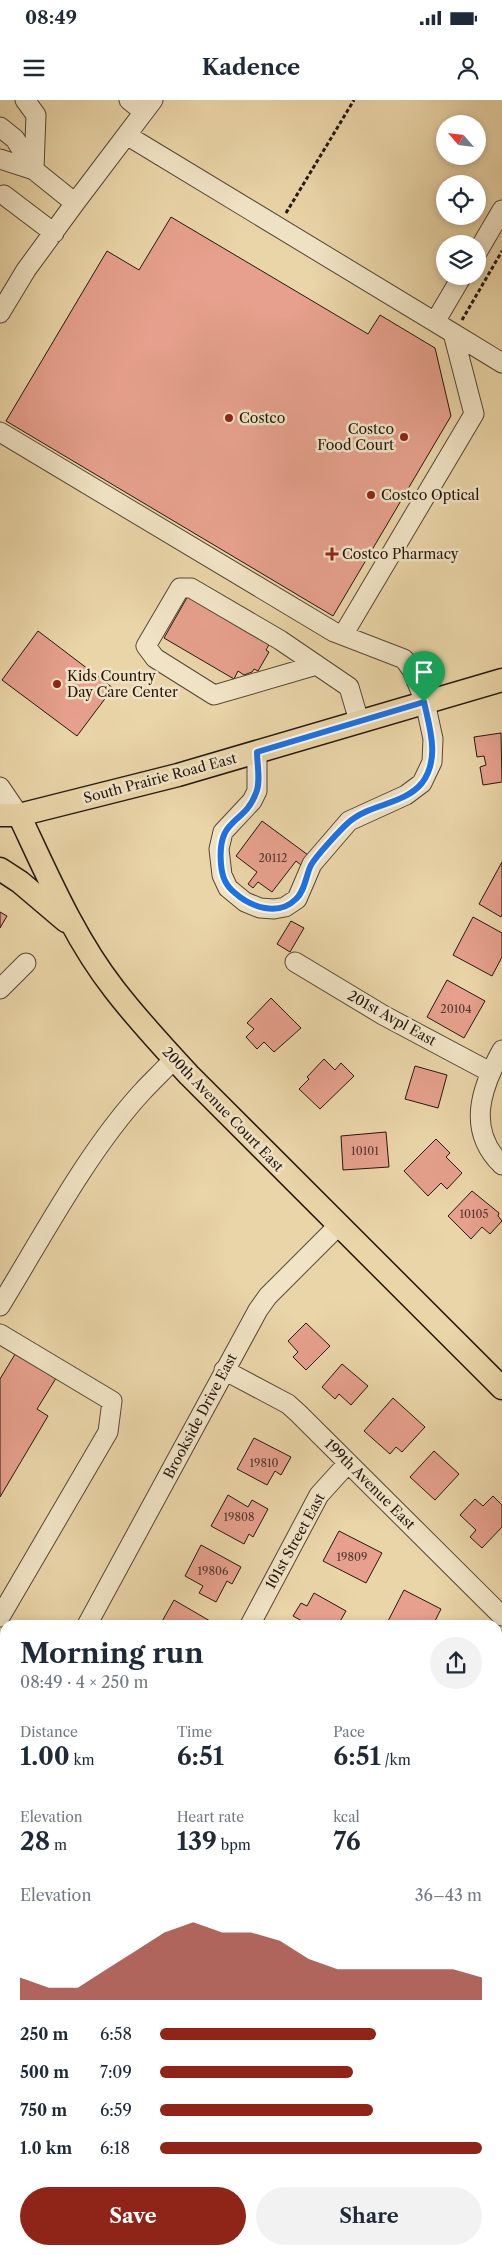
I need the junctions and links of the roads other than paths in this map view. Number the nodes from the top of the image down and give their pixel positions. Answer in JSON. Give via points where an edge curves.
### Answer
{"nodes":[{"id":1,"x":25,"y":100,"type":"edge"},
{"id":2,"x":129,"y":100,"type":"edge"},
{"id":3,"x":149,"y":106,"type":"edge"},
{"id":4,"x":0,"y":126,"type":"edge"},
{"id":5,"x":128,"y":136,"type":"junction"},
{"id":6,"x":0,"y":159,"type":"edge"},
{"id":7,"x":34,"y":170,"type":"junction"},
{"id":8,"x":4,"y":195,"type":"dead end"},
{"id":9,"x":75,"y":203,"type":"junction"},
{"id":10,"x":502,"y":210,"type":"edge"},
{"id":11,"x":54,"y":233,"type":"junction"},
{"id":12,"x":486,"y":237,"type":"edge"},
{"id":13,"x":459,"y":285,"type":"edge"},
{"id":14,"x":0,"y":314,"type":"edge"},
{"id":15,"x":445,"y":328,"type":"junction"},
{"id":16,"x":502,"y":363,"type":"edge"},
{"id":17,"x":0,"y":432,"type":"edge"},
{"id":18,"x":343,"y":635,"type":"junction"},
{"id":19,"x":317,"y":665,"type":"junction"},
{"id":20,"x":502,"y":680,"type":"edge"},
{"id":21,"x":424,"y":702,"type":"junction"},
{"id":22,"x":359,"y":722,"type":"junction"},
{"id":23,"x":257,"y":752,"type":"junction"},
{"id":24,"x":0,"y":787,"type":"edge"},
{"id":25,"x":9,"y":815,"type":"edge"},
{"id":26,"x":0,"y":828,"type":"edge"},
{"id":27,"x":0,"y":869,"type":"edge"},
{"id":28,"x":78,"y":932,"type":"junction"},
{"id":29,"x":295,"y":962,"type":"dead end"},
{"id":30,"x":26,"y":963,"type":"dead end"},
{"id":31,"x":0,"y":989,"type":"edge"},
{"id":32,"x":502,"y":1050,"type":"edge"},
{"id":33,"x":174,"y":1059,"type":"junction"},
{"id":34,"x":490,"y":1072,"type":"junction"},
{"id":35,"x":502,"y":1165,"type":"edge"},
{"id":36,"x":339,"y":1225,"type":"junction"},
{"id":37,"x":0,"y":1306,"type":"edge"},
{"id":38,"x":0,"y":1334,"type":"edge"},
{"id":39,"x":224,"y":1370,"type":"junction"},
{"id":40,"x":502,"y":1388,"type":"edge"},
{"id":41,"x":348,"y":1463,"type":"junction"},
{"id":42,"x":502,"y":1616,"type":"edge"},
{"id":43,"x":0,"y":1617,"type":"edge"},
{"id":44,"x":90,"y":1620,"type":"edge"},
{"id":45,"x":253,"y":1620,"type":"edge"}],
"edges":[{"from":1,"to":7,"type":"street","via":[[36,115]]},
{"from":2,"to":3,"type":"street"},
{"from":3,"to":5,"type":"street"},
{"from":4,"to":7,"type":"street","via":[[15,139]]},
{"from":5,"to":9,"type":"street"},
{"from":5,"to":15,"type":"street"},
{"from":6,"to":7,"type":"street"},
{"from":7,"to":9,"type":"street"},
{"from":8,"to":11,"type":"street"},
{"from":9,"to":11,"type":"street"},
{"from":10,"to":12,"type":"street"},
{"from":11,"to":14,"type":"street","via":[[26,270]]},
{"from":13,"to":15,"type":"street"},
{"from":15,"to":16,"type":"street"},
{"from":15,"to":18,"type":"street","via":[[474,414]]},
{"from":17,"to":18,"type":"street"},
{"from":18,"to":21,"type":"street","via":[[404,659],[412,670]]},
{"from":19,"to":19,"type":"street","via":[[214,695],[155,658],[146,646],[180,588],[191,588]]},
{"from":19,"to":22,"type":"street","via":[[349,687]]},
{"from":20,"to":21,"type":"main road","name":"South Prairie Road East"},
{"from":21,"to":22,"type":"main road","name":"South Prairie Road East"},
{"from":21,"to":23,"type":"street","via":[[433,739],[432,762],[422,783],[406,795],[350,820],[312,864],[297,899],[274,909],[245,902],[228,888],[222,875],[220,849],[223,832],[252,801],[257,791]]},
{"from":22,"to":23,"type":"main road","name":"South Prairie Road East"},
{"from":23,"to":25,"type":"main road","name":"South Prairie Road East","via":[[178,776]]},
{"from":24,"to":25,"type":"street","name":"200th Avenue Court East"},
{"from":25,"to":26,"type":"main road","name":"South Prairie Road East"},
{"from":25,"to":28,"type":"main road","name":"200th Avenue Court East"},
{"from":27,"to":28,"type":"main road"},
{"from":28,"to":33,"type":"main road","name":"200th Avenue Court East","via":[[113,988]]},
{"from":29,"to":34,"type":"street","name":"201st Avpl East","via":[[383,1015]]},
{"from":30,"to":31,"type":"street"},
{"from":32,"to":34,"type":"street"},
{"from":33,"to":36,"type":"main road","name":"200th Avenue Court East"},
{"from":33,"to":37,"type":"street","via":[[116,1124]]},
{"from":34,"to":35,"type":"street","via":[[483,1090],[482,1128],[489,1147]]},
{"from":36,"to":39,"type":"street","name":"Brookside Drive East","via":[[268,1296]]},
{"from":36,"to":40,"type":"main road","name":"200th Avenue Court East"},
{"from":38,"to":43,"type":"street","via":[[112,1401],[108,1432]]},
{"from":39,"to":41,"type":"street","name":"199th Avenue East","via":[[288,1404]]},
{"from":39,"to":44,"type":"street","name":"Brookside Drive East"},
{"from":41,"to":42,"type":"street","name":"199th Avenue East"},
{"from":41,"to":45,"type":"street","name":"101st Street East","via":[[319,1495]]}]}
